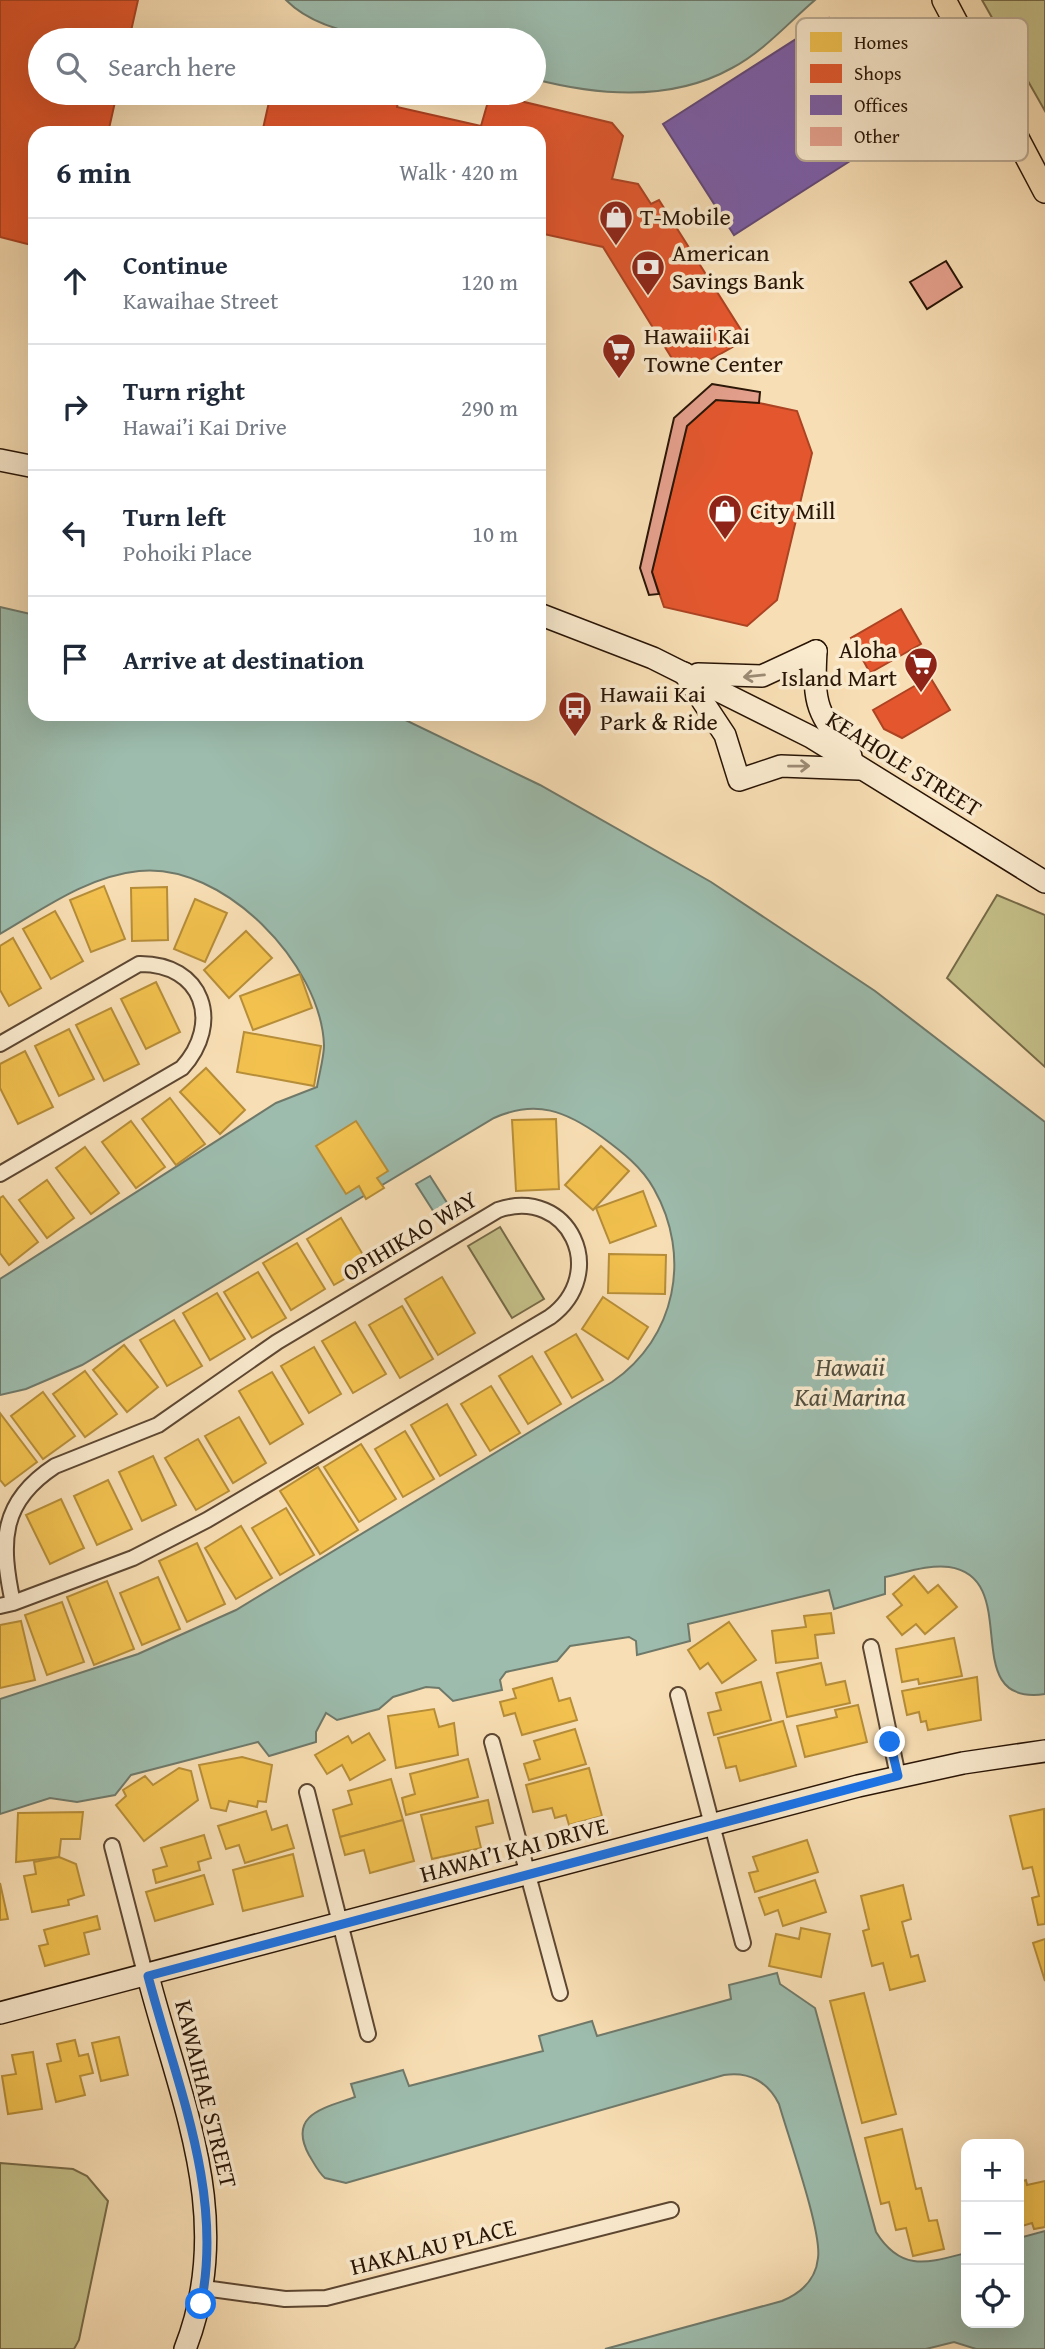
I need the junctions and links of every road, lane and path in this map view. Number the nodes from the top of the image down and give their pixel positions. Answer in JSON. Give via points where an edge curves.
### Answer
{"nodes":[{"id":1,"x":944,"y":0,"type":"edge"},
{"id":2,"x":954,"y":18,"type":"edge"},
{"id":3,"x":1028,"y":159,"type":"edge"},
{"id":4,"x":1045,"y":191,"type":"edge"},
{"id":5,"x":0,"y":460,"type":"edge"},
{"id":6,"x":28,"y":466,"type":"edge"},
{"id":7,"x":546,"y":617,"type":"edge"},
{"id":8,"x":683,"y":672,"type":"junction"},
{"id":9,"x":861,"y":769,"type":"junction"},
{"id":10,"x":1045,"y":882,"type":"edge"},
{"id":11,"x":0,"y":1044,"type":"edge"},
{"id":12,"x":0,"y":1174,"type":"edge"},
{"id":13,"x":7,"y":1604,"type":"edge"},
{"id":14,"x":872,"y":1647,"type":"dead end"},
{"id":15,"x":678,"y":1695,"type":"dead end"},
{"id":16,"x":492,"y":1742,"type":"dead end"},
{"id":17,"x":1045,"y":1751,"type":"edge"},
{"id":18,"x":898,"y":1776,"type":"junction"},
{"id":19,"x":307,"y":1792,"type":"dead end"},
{"id":20,"x":712,"y":1824,"type":"junction"},
{"id":21,"x":111,"y":1846,"type":"dead end"},
{"id":22,"x":526,"y":1874,"type":"junction"},
{"id":23,"x":339,"y":1923,"type":"junction"},
{"id":24,"x":743,"y":1943,"type":"dead end"},
{"id":25,"x":147,"y":1976,"type":"junction"},
{"id":26,"x":560,"y":1993,"type":"dead end"},
{"id":27,"x":0,"y":2013,"type":"edge"},
{"id":28,"x":368,"y":2034,"type":"dead end"},
{"id":29,"x":671,"y":2210,"type":"dead end"},
{"id":30,"x":204,"y":2288,"type":"junction"},
{"id":31,"x":185,"y":2349,"type":"edge"}],
"edges":[{"from":1,"to":2,"type":"main road"},
{"from":3,"to":4,"type":"main road"},
{"from":5,"to":6,"type":"main road"},
{"from":7,"to":8,"type":"main road","name":"KEAHOLE STREET"},
{"from":8,"to":9,"type":"main road","name":"KEAHOLE STREET","via":[[811,737]]},
{"from":8,"to":9,"type":"main road","one_way":true,"via":[[725,735],[739,780],[781,766]]},
{"from":9,"to":8,"type":"main road","one_way":true,"via":[[821,718],[815,687],[816,651],[762,676]]},
{"from":9,"to":10,"type":"main road","name":"KEAHOLE STREET"},
{"from":11,"to":12,"type":"street","via":[[139,964],[163,967],[186,978],[203,1010],[201,1040],[181,1068]]},
{"from":13,"to":13,"type":"street","name":"OPIHIKAO WAY","via":[[4,1532],[17,1499],[40,1476],[158,1425],[277,1342],[498,1210],[534,1206],[568,1229],[579,1252],[578,1280],[562,1308],[550,1317],[178,1535],[96,1573]]},
{"from":14,"to":18,"type":"street"},
{"from":15,"to":20,"type":"street"},
{"from":16,"to":22,"type":"street"},
{"from":17,"to":18,"type":"main road","name":"HAWAI’I KAI DRIVE"},
{"from":18,"to":20,"type":"main road","name":"HAWAI’I KAI DRIVE"},
{"from":19,"to":23,"type":"street"},
{"from":20,"to":22,"type":"main road","name":"HAWAI’I KAI DRIVE"},
{"from":20,"to":24,"type":"street"},
{"from":21,"to":25,"type":"street"},
{"from":22,"to":23,"type":"main road","name":"HAWAI’I KAI DRIVE"},
{"from":22,"to":26,"type":"street"},
{"from":23,"to":25,"type":"main road","name":"HAWAI’I KAI DRIVE"},
{"from":23,"to":28,"type":"street"},
{"from":25,"to":27,"type":"main road","name":"HAWAI’I KAI DRIVE"},
{"from":25,"to":30,"type":"main road","name":"KAWAIHAE STREET","via":[[202,2177],[208,2232]]},
{"from":29,"to":30,"type":"street","name":"HAKALAU PLACE","via":[[326,2298]]},
{"from":30,"to":31,"type":"main road","name":"KAWAIHAE STREET"}]}
